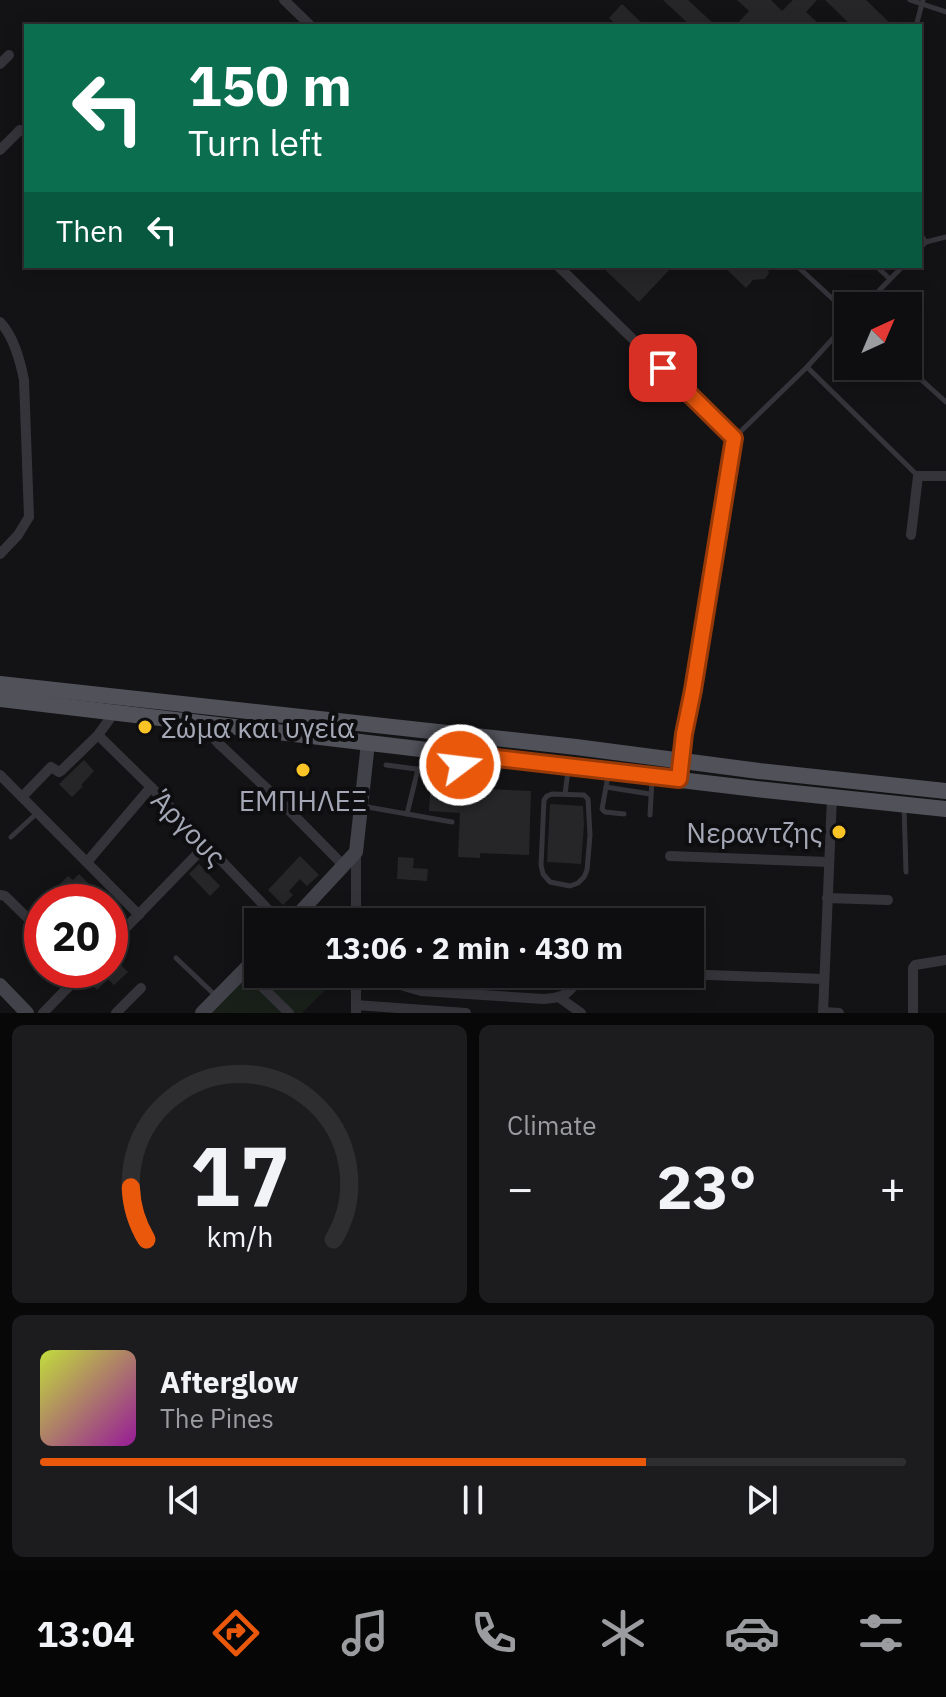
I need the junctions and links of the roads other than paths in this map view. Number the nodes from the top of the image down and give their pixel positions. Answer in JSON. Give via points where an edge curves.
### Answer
{"nodes":[{"id":1,"x":284,"y":0,"type":"edge"},
{"id":2,"x":910,"y":0,"type":"edge"},
{"id":3,"x":923,"y":3,"type":"edge"},
{"id":4,"x":946,"y":12,"type":"edge"},
{"id":5,"x":309,"y":24,"type":"edge"},
{"id":6,"x":917,"y":24,"type":"edge"},
{"id":7,"x":9,"y":55,"type":"dead end"},
{"id":8,"x":0,"y":64,"type":"edge"},
{"id":9,"x":20,"y":130,"type":"dead end"},
{"id":10,"x":0,"y":150,"type":"edge"},
{"id":11,"x":922,"y":237,"type":"edge"},
{"id":12,"x":946,"y":237,"type":"edge"},
{"id":13,"x":926,"y":242,"type":"junction"},
{"id":14,"x":922,"y":246,"type":"edge"},
{"id":15,"x":560,"y":268,"type":"edge"},
{"id":16,"x":799,"y":268,"type":"edge"},
{"id":17,"x":878,"y":268,"type":"edge"},
{"id":18,"x":901,"y":268,"type":"edge"},
{"id":19,"x":890,"y":279,"type":"junction"},
{"id":20,"x":877,"y":292,"type":"edge"},
{"id":21,"x":834,"y":300,"type":"edge"},
{"id":22,"x":0,"y":322,"type":"edge"},
{"id":23,"x":834,"y":337,"type":"edge"},
{"id":24,"x":807,"y":367,"type":"junction"},
{"id":25,"x":922,"y":380,"type":"edge"},
{"id":26,"x":946,"y":402,"type":"edge"},
{"id":27,"x":734,"y":438,"type":"junction"},
{"id":28,"x":918,"y":476,"type":"junction"},
{"id":29,"x":946,"y":476,"type":"edge"},
{"id":30,"x":911,"y":535,"type":"dead end"},
{"id":31,"x":0,"y":554,"type":"edge"},
{"id":32,"x":0,"y":684,"type":"edge"},
{"id":33,"x":0,"y":699,"type":"edge"},
{"id":34,"x":114,"y":713,"type":"junction"},
{"id":35,"x":211,"y":724,"type":"junction"},
{"id":36,"x":98,"y":735,"type":"junction"},
{"id":37,"x":368,"y":743,"type":"junction"},
{"id":38,"x":433,"y":750,"type":"junction"},
{"id":39,"x":462,"y":754,"type":"junction"},
{"id":40,"x":681,"y":761,"type":"junction"},
{"id":41,"x":386,"y":765,"type":"dead end"},
{"id":42,"x":569,"y":766,"type":"junction"},
{"id":43,"x":418,"y":769,"type":"junction"},
{"id":44,"x":429,"y":771,"type":"junction"},
{"id":45,"x":0,"y":775,"type":"edge"},
{"id":46,"x":652,"y":776,"type":"junction"},
{"id":47,"x":608,"y":779,"type":"junction"},
{"id":48,"x":679,"y":779,"type":"junction"},
{"id":49,"x":151,"y":787,"type":"junction"},
{"id":50,"x":946,"y":791,"type":"edge"},
{"id":51,"x":565,"y":794,"type":"junction"},
{"id":52,"x":650,"y":794,"type":"junction"},
{"id":53,"x":22,"y":797,"type":"junction"},
{"id":54,"x":832,"y":797,"type":"junction"},
{"id":55,"x":904,"y":805,"type":"junction"},
{"id":56,"x":361,"y":806,"type":"junction"},
{"id":57,"x":946,"y":809,"type":"edge"},
{"id":58,"x":37,"y":813,"type":"junction"},
{"id":59,"x":407,"y":814,"type":"junction"},
{"id":60,"x":624,"y":814,"type":"dead end"},
{"id":61,"x":650,"y":815,"type":"dead end"},
{"id":62,"x":452,"y":822,"type":"dead end"},
{"id":63,"x":11,"y":837,"type":"dead end"},
{"id":64,"x":206,"y":845,"type":"junction"},
{"id":65,"x":356,"y":852,"type":"junction"},
{"id":66,"x":670,"y":856,"type":"dead end"},
{"id":67,"x":87,"y":862,"type":"junction"},
{"id":68,"x":828,"y":862,"type":"junction"},
{"id":69,"x":344,"y":866,"type":"junction"},
{"id":70,"x":906,"y":872,"type":"dead end"},
{"id":71,"x":0,"y":895,"type":"edge"},
{"id":72,"x":827,"y":898,"type":"junction"},
{"id":73,"x":888,"y":900,"type":"dead end"},
{"id":74,"x":267,"y":908,"type":"edge"},
{"id":75,"x":304,"y":908,"type":"edge"},
{"id":76,"x":356,"y":908,"type":"edge"},
{"id":77,"x":24,"y":914,"type":"edge"},
{"id":78,"x":139,"y":915,"type":"junction"},
{"id":79,"x":128,"y":926,"type":"edge"},
{"id":80,"x":176,"y":958,"type":"dead end"},
{"id":81,"x":946,"y":960,"type":"edge"},
{"id":82,"x":244,"y":971,"type":"edge"},
{"id":83,"x":704,"y":975,"type":"edge"},
{"id":84,"x":824,"y":979,"type":"junction"},
{"id":85,"x":0,"y":985,"type":"edge"},
{"id":86,"x":67,"y":988,"type":"edge"},
{"id":87,"x":141,"y":988,"type":"dead end"},
{"id":88,"x":263,"y":988,"type":"edge"},
{"id":89,"x":356,"y":988,"type":"edge"},
{"id":90,"x":411,"y":988,"type":"edge"},
{"id":91,"x":574,"y":988,"type":"edge"},
{"id":92,"x":218,"y":997,"type":"junction"},
{"id":93,"x":560,"y":998,"type":"junction"},
{"id":94,"x":356,"y":1009,"type":"edge"},
{"id":95,"x":27,"y":1013,"type":"edge"},
{"id":96,"x":43,"y":1013,"type":"edge"},
{"id":97,"x":116,"y":1013,"type":"edge"},
{"id":98,"x":202,"y":1013,"type":"edge"},
{"id":99,"x":289,"y":1013,"type":"edge"},
{"id":100,"x":466,"y":1013,"type":"edge"},
{"id":101,"x":581,"y":1013,"type":"edge"},
{"id":102,"x":824,"y":1013,"type":"edge"},
{"id":103,"x":839,"y":1013,"type":"edge"},
{"id":104,"x":913,"y":1013,"type":"edge"}],
"edges":[{"from":1,"to":5,"type":"street"},
{"from":2,"to":3,"type":"lane"},
{"from":3,"to":4,"type":"lane"},
{"from":3,"to":6,"type":"lane"},
{"from":7,"to":8,"type":"street"},
{"from":9,"to":10,"type":"street"},
{"from":11,"to":13,"type":"lane"},
{"from":12,"to":13,"type":"lane"},
{"from":13,"to":14,"type":"lane"},
{"from":15,"to":27,"type":"street"},
{"from":16,"to":21,"type":"lane"},
{"from":17,"to":19,"type":"lane"},
{"from":18,"to":19,"type":"lane"},
{"from":19,"to":20,"type":"lane"},
{"from":22,"to":31,"type":"street","via":[[9,331],[24,380],[29,517]]},
{"from":23,"to":24,"type":"lane"},
{"from":24,"to":27,"type":"lane"},
{"from":24,"to":28,"type":"lane"},
{"from":25,"to":26,"type":"lane"},
{"from":27,"to":40,"type":"street"},
{"from":28,"to":29,"type":"street"},
{"from":28,"to":30,"type":"street"},
{"from":32,"to":40,"type":"main road"},
{"from":33,"to":34,"type":"main road"},
{"from":34,"to":35,"type":"main road"},
{"from":34,"to":36,"type":"street"},
{"from":35,"to":37,"type":"main road"},
{"from":35,"to":69,"type":"street","via":[[218,743]]},
{"from":36,"to":49,"type":"street","name":"Άργους"},
{"from":36,"to":53,"type":"street","via":[[62,770],[51,767]]},
{"from":37,"to":38,"type":"main road"},
{"from":37,"to":56,"type":"street"},
{"from":38,"to":39,"type":"main road"},
{"from":38,"to":44,"type":"lane"},
{"from":39,"to":42,"type":"main road"},
{"from":39,"to":44,"type":"lane","via":[[457,773]]},
{"from":40,"to":48,"type":"street"},
{"from":40,"to":50,"type":"main road"},
{"from":41,"to":43,"type":"lane"},
{"from":42,"to":47,"type":"main road"},
{"from":42,"to":51,"type":"lane"},
{"from":43,"to":44,"type":"lane"},
{"from":43,"to":59,"type":"lane"},
{"from":45,"to":53,"type":"street"},
{"from":46,"to":47,"type":"main road"},
{"from":46,"to":48,"type":"main road"},
{"from":46,"to":52,"type":"lane"},
{"from":47,"to":52,"type":"lane"},
{"from":47,"to":60,"type":"lane","via":[[603,811]]},
{"from":48,"to":54,"type":"main road"},
{"from":49,"to":64,"type":"street","name":"Άργους"},
{"from":49,"to":67,"type":"street"},
{"from":51,"to":51,"type":"lane","via":[[588,799],[590,835],[587,870],[570,886],[550,882],[541,865],[544,800]]},
{"from":52,"to":61,"type":"lane"},
{"from":53,"to":58,"type":"street"},
{"from":54,"to":55,"type":"main road"},
{"from":54,"to":68,"type":"street"},
{"from":55,"to":57,"type":"main road"},
{"from":55,"to":70,"type":"lane"},
{"from":56,"to":59,"type":"lane"},
{"from":56,"to":65,"type":"street"},
{"from":58,"to":63,"type":"lane"},
{"from":58,"to":67,"type":"street"},
{"from":59,"to":62,"type":"lane"},
{"from":64,"to":74,"type":"street","name":"Άργους"},
{"from":64,"to":78,"type":"street"},
{"from":65,"to":69,"type":"street"},
{"from":65,"to":76,"type":"street"},
{"from":66,"to":68,"type":"street"},
{"from":67,"to":78,"type":"street"},
{"from":68,"to":72,"type":"street"},
{"from":69,"to":75,"type":"street"},
{"from":71,"to":77,"type":"street"},
{"from":72,"to":73,"type":"street"},
{"from":72,"to":84,"type":"street"},
{"from":78,"to":79,"type":"street"},
{"from":80,"to":92,"type":"lane"},
{"from":81,"to":104,"type":"street","via":[[913,968]]},
{"from":82,"to":92,"type":"street"},
{"from":83,"to":84,"type":"street"},
{"from":84,"to":102,"type":"street"},
{"from":85,"to":95,"type":"street"},
{"from":86,"to":96,"type":"street"},
{"from":87,"to":97,"type":"street"},
{"from":88,"to":99,"type":"street"},
{"from":89,"to":94,"type":"street"},
{"from":90,"to":93,"type":"street"},
{"from":91,"to":93,"type":"street"},
{"from":92,"to":98,"type":"street"},
{"from":93,"to":101,"type":"street"},
{"from":94,"to":100,"type":"street"},
{"from":102,"to":103,"type":"street"}]}
